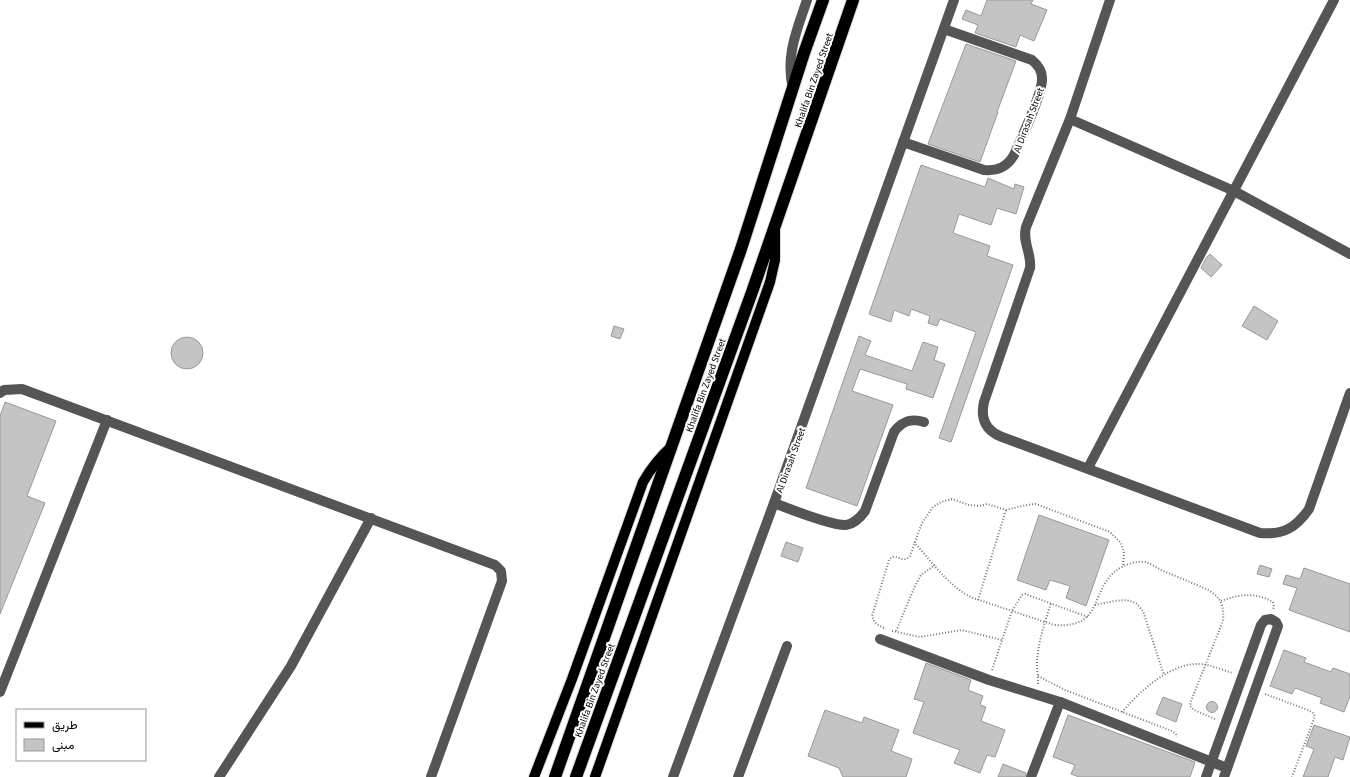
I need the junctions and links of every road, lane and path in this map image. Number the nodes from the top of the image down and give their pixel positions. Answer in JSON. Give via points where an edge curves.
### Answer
{"nodes":[{"id":1,"x":807,"y":0,"type":"edge"},
{"id":2,"x":823,"y":0,"type":"edge"},
{"id":3,"x":853,"y":0,"type":"edge"},
{"id":4,"x":954,"y":0,"type":"edge"},
{"id":5,"x":1110,"y":0,"type":"edge"},
{"id":6,"x":1334,"y":0,"type":"edge"},
{"id":7,"x":944,"y":29,"type":"junction"},
{"id":8,"x":793,"y":89,"type":"junction"},
{"id":9,"x":1070,"y":119,"type":"junction"},
{"id":10,"x":903,"y":142,"type":"junction"},
{"id":11,"x":1234,"y":191,"type":"junction"},
{"id":12,"x":775,"y":227,"type":"junction"},
{"id":13,"x":1350,"y":254,"type":"edge"},
{"id":14,"x":0,"y":393,"type":"edge"},
{"id":15,"x":1350,"y":393,"type":"edge"},
{"id":16,"x":107,"y":420,"type":"junction"},
{"id":17,"x":924,"y":422,"type":"dead end"},
{"id":18,"x":672,"y":446,"type":"junction"},
{"id":19,"x":1088,"y":468,"type":"junction"},
{"id":20,"x":774,"y":503,"type":"junction"},
{"id":21,"x":1006,"y":510,"type":"junction"},
{"id":22,"x":371,"y":518,"type":"junction"},
{"id":23,"x":914,"y":542,"type":"junction"},
{"id":24,"x":935,"y":565,"type":"junction"},
{"id":25,"x":1123,"y":566,"type":"junction"},
{"id":26,"x":978,"y":600,"type":"junction"},
{"id":27,"x":1221,"y":601,"type":"junction"},
{"id":28,"x":1051,"y":603,"type":"junction"},
{"id":29,"x":1095,"y":605,"type":"junction"},
{"id":30,"x":1012,"y":611,"type":"junction"},
{"id":31,"x":1088,"y":616,"type":"junction"},
{"id":32,"x":1271,"y":619,"type":"junction"},
{"id":33,"x":1045,"y":622,"type":"junction"},
{"id":34,"x":896,"y":632,"type":"junction"},
{"id":35,"x":880,"y":639,"type":"dead end"},
{"id":36,"x":1002,"y":640,"type":"junction"},
{"id":37,"x":892,"y":644,"type":"junction"},
{"id":38,"x":787,"y":646,"type":"dead end"},
{"id":39,"x":1206,"y":665,"type":"junction"},
{"id":40,"x":1164,"y":675,"type":"junction"},
{"id":41,"x":1038,"y":676,"type":"junction"},
{"id":42,"x":1242,"y":676,"type":"junction"},
{"id":43,"x":989,"y":680,"type":"junction"},
{"id":44,"x":1255,"y":690,"type":"junction"},
{"id":45,"x":0,"y":692,"type":"edge"},
{"id":46,"x":1034,"y":694,"type":"junction"},
{"id":47,"x":1060,"y":702,"type":"junction"},
{"id":48,"x":1121,"y":713,"type":"junction"},
{"id":49,"x":1226,"y":723,"type":"junction"},
{"id":50,"x":1172,"y":747,"type":"junction"},
{"id":51,"x":1212,"y":762,"type":"junction"},
{"id":52,"x":1225,"y":773,"type":"edge"},
{"id":53,"x":219,"y":777,"type":"edge"},
{"id":54,"x":431,"y":777,"type":"edge"},
{"id":55,"x":534,"y":777,"type":"edge"},
{"id":56,"x":555,"y":777,"type":"edge"},
{"id":57,"x":576,"y":777,"type":"edge"},
{"id":58,"x":595,"y":777,"type":"edge"},
{"id":59,"x":673,"y":777,"type":"edge"},
{"id":60,"x":738,"y":777,"type":"edge"},
{"id":61,"x":1031,"y":777,"type":"edge"},
{"id":62,"x":1206,"y":777,"type":"edge"},
{"id":63,"x":1292,"y":777,"type":"edge"}],
"edges":[{"from":1,"to":8,"type":"street","via":[[791,49],[790,79]]},
{"from":2,"to":8,"type":"highway","name":"Khalifa Bin Zayed Street"},
{"from":3,"to":12,"type":"highway","name":"Khalifa Bin Zayed Street"},
{"from":4,"to":7,"type":"street","name":"Al Dirasah Street"},
{"from":5,"to":9,"type":"street"},
{"from":6,"to":11,"type":"street"},
{"from":7,"to":10,"type":"street","name":"Al Dirasah Street"},
{"from":7,"to":10,"type":"street","name":"Al Dirasah Street","via":[[1032,60],[1037,64],[1042,76],[1041,90],[1014,155],[1002,168],[984,170]]},
{"from":8,"to":18,"type":"highway","name":"Khalifa Bin Zayed Street","via":[[741,249]]},
{"from":9,"to":11,"type":"street"},
{"from":9,"to":19,"type":"street","via":[[1026,227],[1025,240],[1030,255],[1030,268],[984,402],[983,417],[989,430],[995,434]]},
{"from":10,"to":20,"type":"street","name":"Al Dirasah Street"},
{"from":11,"to":13,"type":"street"},
{"from":11,"to":19,"type":"street"},
{"from":12,"to":57,"type":"highway","name":"Khalifa Bin Zayed Street"},
{"from":12,"to":58,"type":"main road","via":[[775,260],[770,282]]},
{"from":14,"to":16,"type":"street","via":[[4,390],[22,388]]},
{"from":15,"to":19,"type":"street","via":[[1309,509],[1302,519],[1283,532],[1260,533]]},
{"from":16,"to":22,"type":"street"},
{"from":16,"to":45,"type":"street"},
{"from":17,"to":20,"type":"street","via":[[904,422],[894,432],[865,511],[856,521],[837,525]]},
{"from":18,"to":55,"type":"main road","via":[[656,462],[643,482]]},
{"from":18,"to":56,"type":"highway","name":"Khalifa Bin Zayed Street"},
{"from":20,"to":59,"type":"street","name":"Al Dirasah Street"},
{"from":21,"to":23,"type":"path","via":[[987,504],[969,505],[952,499],[941,502],[933,507],[925,518]]},
{"from":21,"to":25,"type":"path","via":[[1036,504],[1110,532],[1121,543],[1124,553]]},
{"from":21,"to":26,"type":"path"},
{"from":22,"to":53,"type":"street","via":[[291,666]]},
{"from":22,"to":54,"type":"street","via":[[495,565],[501,571],[502,581]]},
{"from":23,"to":24,"type":"path"},
{"from":23,"to":34,"type":"path","via":[[907,559],[896,556],[889,560],[872,616],[877,625]]},
{"from":24,"to":26,"type":"path","via":[[963,594]]},
{"from":24,"to":34,"type":"path","via":[[921,575]]},
{"from":25,"to":27,"type":"path","via":[[1144,562],[1212,592]]},
{"from":25,"to":29,"type":"path","via":[[1110,576],[1100,590]]},
{"from":26,"to":30,"type":"path"},
{"from":27,"to":32,"type":"path","via":[[1232,597],[1263,596],[1273,602]]},
{"from":27,"to":39,"type":"path","via":[[1224,621]]},
{"from":28,"to":30,"type":"path","via":[[1025,594],[1017,600]]},
{"from":28,"to":31,"type":"path"},
{"from":28,"to":33,"type":"path"},
{"from":29,"to":31,"type":"path"},
{"from":29,"to":40,"type":"path","via":[[1124,600],[1138,604]]},
{"from":30,"to":33,"type":"path"},
{"from":30,"to":36,"type":"path"},
{"from":31,"to":33,"type":"path","via":[[1076,624],[1065,626]]},
{"from":32,"to":42,"type":"street","via":[[1265,620],[1261,625]]},
{"from":32,"to":44,"type":"street","via":[[1278,626]]},
{"from":33,"to":41,"type":"path","via":[[1037,661]]},
{"from":34,"to":36,"type":"path","via":[[920,637],[962,630]]},
{"from":34,"to":37,"type":"path"},
{"from":35,"to":37,"type":"street"},
{"from":36,"to":43,"type":"path"},
{"from":37,"to":43,"type":"street"},
{"from":38,"to":60,"type":"street"},
{"from":39,"to":40,"type":"path","via":[[1190,665]]},
{"from":39,"to":42,"type":"path"},
{"from":39,"to":49,"type":"path","via":[[1190,706]]},
{"from":40,"to":48,"type":"path"},
{"from":41,"to":46,"type":"path"},
{"from":41,"to":48,"type":"path"},
{"from":42,"to":49,"type":"street"},
{"from":43,"to":46,"type":"street"},
{"from":44,"to":52,"type":"street"},
{"from":44,"to":63,"type":"path","via":[[1313,713]]},
{"from":46,"to":47,"type":"street"},
{"from":47,"to":50,"type":"street"},
{"from":47,"to":61,"type":"street"},
{"from":48,"to":50,"type":"path","via":[[1172,731],[1177,737]]},
{"from":49,"to":51,"type":"street"},
{"from":50,"to":51,"type":"street"},
{"from":51,"to":52,"type":"street"},
{"from":51,"to":62,"type":"street"}]}
